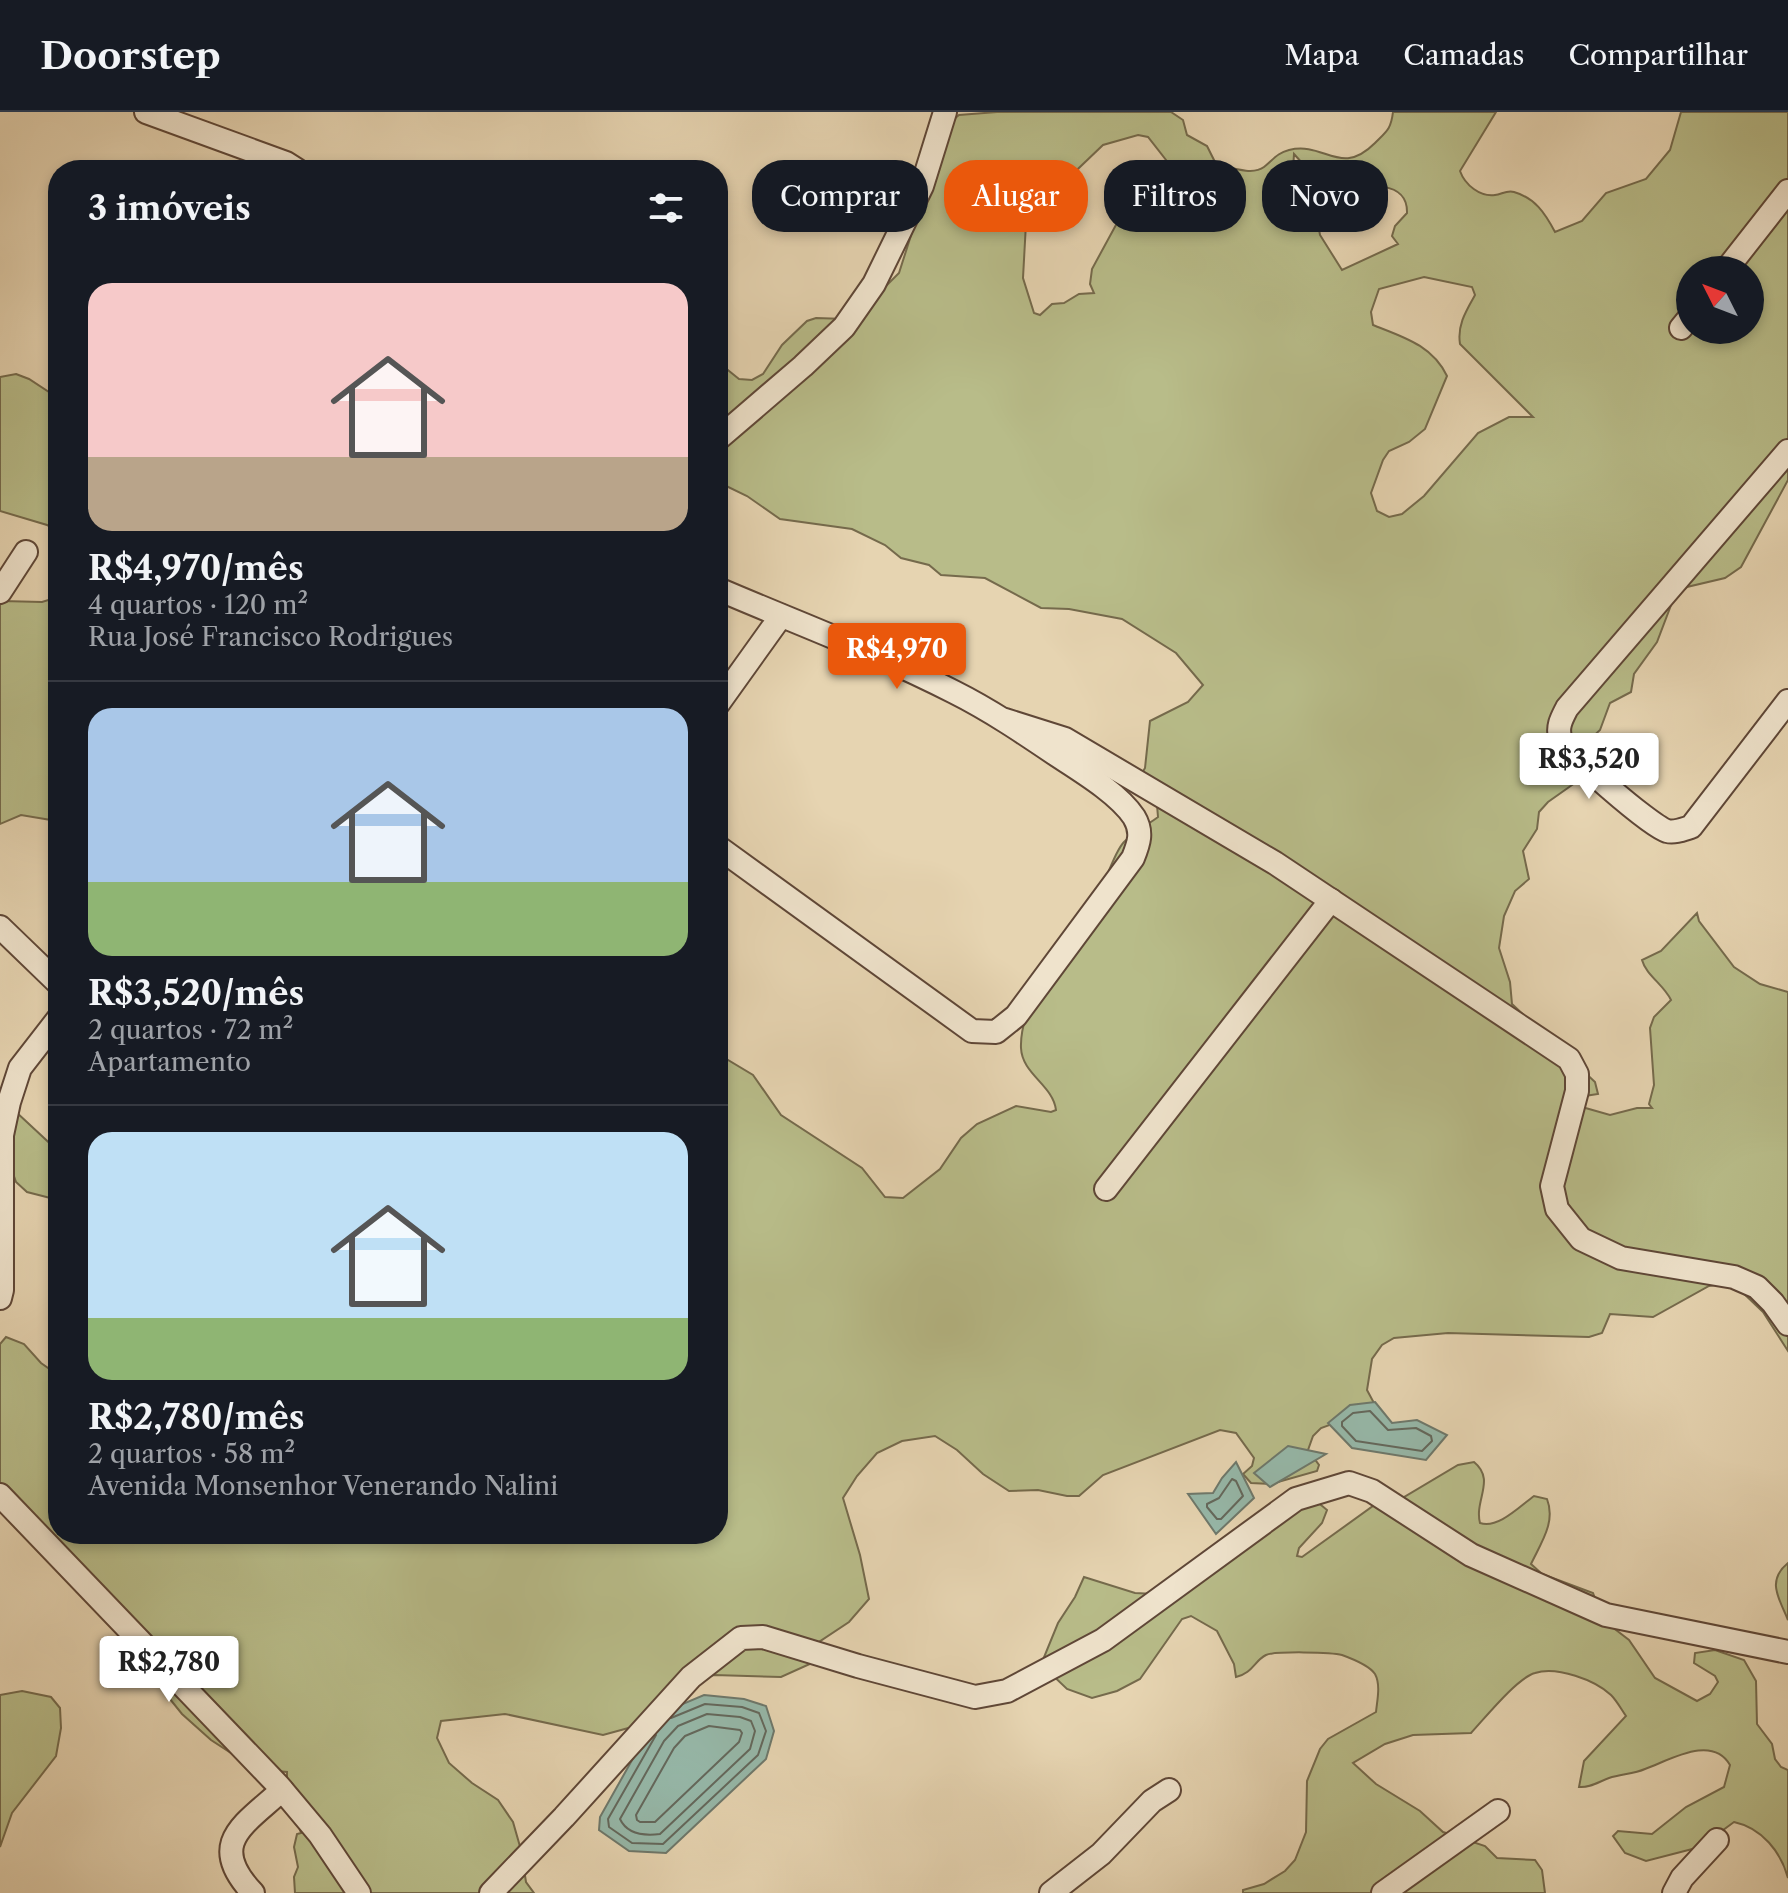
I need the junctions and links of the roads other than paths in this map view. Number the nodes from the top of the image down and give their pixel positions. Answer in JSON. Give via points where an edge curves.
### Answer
{"nodes":[{"id":1,"x":146,"y":112,"type":"edge"},
{"id":2,"x":945,"y":112,"type":"edge"},
{"id":3,"x":278,"y":160,"type":"edge"},
{"id":4,"x":1788,"y":191,"type":"edge"},
{"id":5,"x":1737,"y":256,"type":"edge"},
{"id":6,"x":728,"y":430,"type":"edge"},
{"id":7,"x":1788,"y":451,"type":"edge"},
{"id":8,"x":26,"y":552,"type":"dead end"},
{"id":9,"x":0,"y":592,"type":"edge"},
{"id":10,"x":728,"y":593,"type":"edge"},
{"id":11,"x":781,"y":616,"type":"junction"},
{"id":12,"x":728,"y":690,"type":"edge"},
{"id":13,"x":1788,"y":701,"type":"edge"},
{"id":14,"x":1005,"y":720,"type":"junction"},
{"id":15,"x":728,"y":854,"type":"edge"},
{"id":16,"x":1331,"y":900,"type":"junction"},
{"id":17,"x":0,"y":927,"type":"edge"},
{"id":18,"x":48,"y":973,"type":"edge"},
{"id":19,"x":48,"y":1032,"type":"edge"},
{"id":20,"x":1106,"y":1189,"type":"dead end"},
{"id":21,"x":0,"y":1298,"type":"edge"},
{"id":22,"x":1788,"y":1324,"type":"edge"},
{"id":23,"x":0,"y":1495,"type":"edge"},
{"id":24,"x":1788,"y":1652,"type":"edge"},
{"id":25,"x":282,"y":1790,"type":"junction"},
{"id":26,"x":1169,"y":1790,"type":"dead end"},
{"id":27,"x":1498,"y":1811,"type":"dead end"},
{"id":28,"x":1717,"y":1840,"type":"dead end"},
{"id":29,"x":355,"y":1891,"type":"edge"},
{"id":30,"x":253,"y":1893,"type":"edge"},
{"id":31,"x":491,"y":1893,"type":"edge"},
{"id":32,"x":1051,"y":1893,"type":"edge"},
{"id":33,"x":1383,"y":1893,"type":"edge"},
{"id":34,"x":1674,"y":1893,"type":"edge"}],
"edges":[{"from":1,"to":3,"type":"street"},
{"from":2,"to":6,"type":"street","via":[[922,186],[874,284],[844,327]]},
{"from":4,"to":5,"type":"street"},
{"from":7,"to":13,"type":"street","via":[[1567,708],[1559,723],[1560,740],[1639,812],[1667,831],[1678,831],[1691,827]]},
{"from":8,"to":9,"type":"street"},
{"from":10,"to":11,"type":"street"},
{"from":11,"to":12,"type":"street"},
{"from":11,"to":14,"type":"street"},
{"from":14,"to":15,"type":"street","via":[[1122,803],[1135,819],[1140,840],[1133,858],[1016,1016],[996,1032],[972,1031]]},
{"from":14,"to":16,"type":"street","via":[[1065,739]]},
{"from":16,"to":20,"type":"street"},
{"from":16,"to":22,"type":"street","via":[[1569,1059],[1577,1074],[1577,1091],[1552,1186],[1557,1209],[1581,1239],[1621,1258],[1734,1277],[1757,1287]]},
{"from":17,"to":18,"type":"street"},
{"from":19,"to":21,"type":"street","via":[[20,1068],[2,1135]]},
{"from":23,"to":25,"type":"street"},
{"from":24,"to":31,"type":"street","via":[[1606,1615],[1471,1555],[1372,1491],[1349,1483],[1296,1499],[1103,1640],[1007,1691],[975,1697],[763,1637],[741,1638],[691,1677]]},
{"from":25,"to":29,"type":"street","via":[[320,1835]]},
{"from":25,"to":30,"type":"street","via":[[231,1842],[234,1868]]},
{"from":26,"to":32,"type":"street"},
{"from":27,"to":33,"type":"street"},
{"from":28,"to":34,"type":"street"}]}
